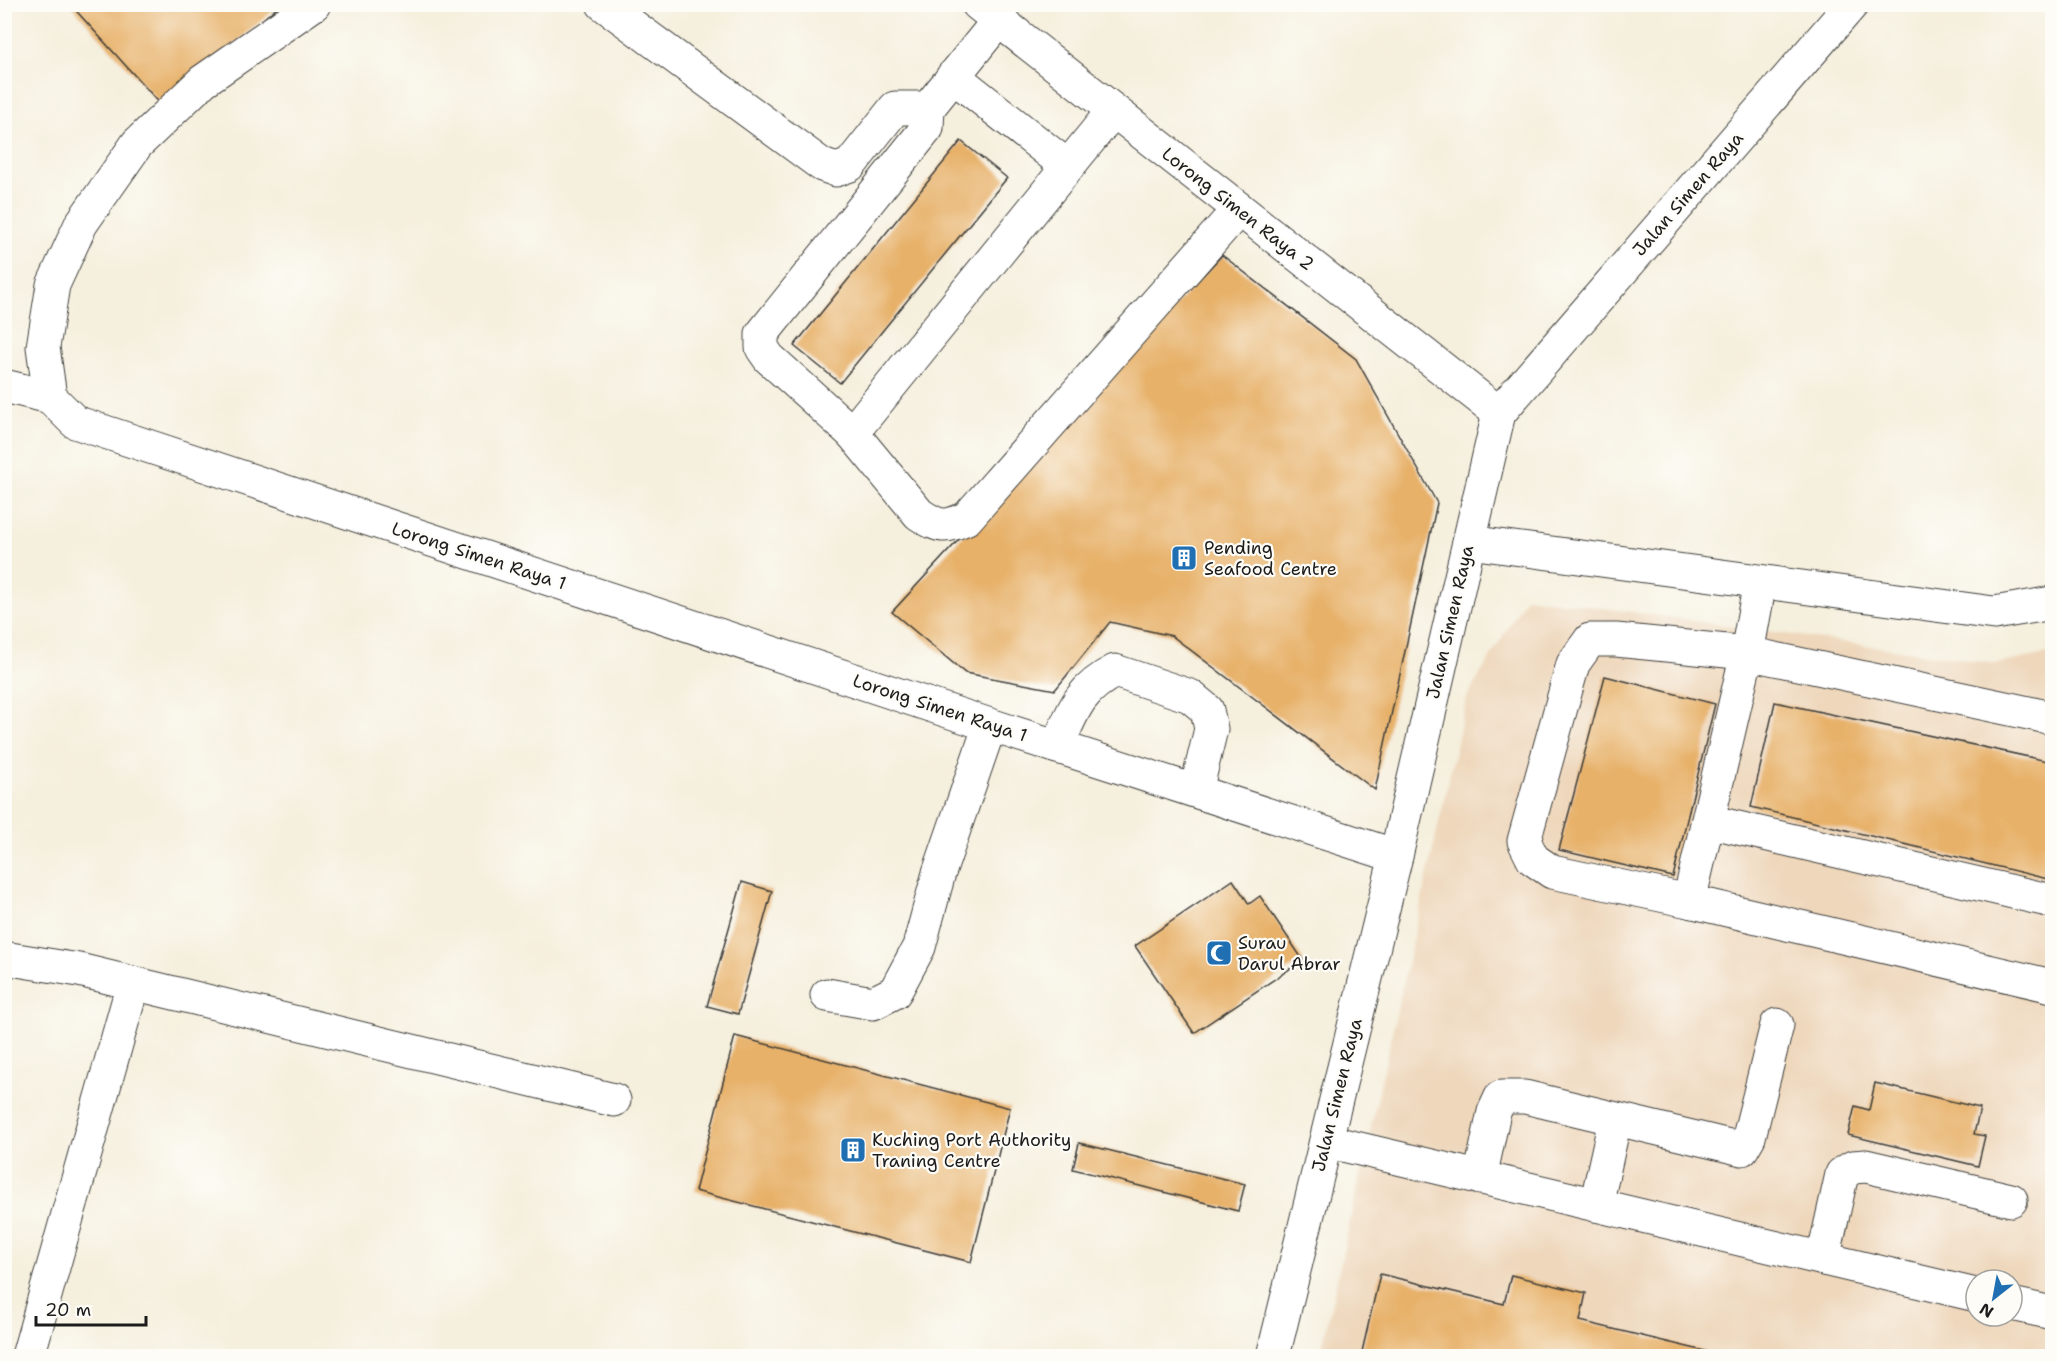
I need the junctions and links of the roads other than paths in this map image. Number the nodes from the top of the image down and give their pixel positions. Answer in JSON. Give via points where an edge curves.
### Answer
{"nodes":[{"id":1,"x":314,"y":4,"type":"edge"},
{"id":2,"x":603,"y":4,"type":"edge"},
{"id":3,"x":1852,"y":4,"type":"edge"},
{"id":4,"x":988,"y":13,"type":"edge"},
{"id":5,"x":953,"y":76,"type":"junction"},
{"id":6,"x":928,"y":108,"type":"junction"},
{"id":7,"x":1113,"y":111,"type":"junction"},
{"id":8,"x":1067,"y":166,"type":"junction"},
{"id":9,"x":1239,"y":209,"type":"junction"},
{"id":10,"x":4,"y":386,"type":"edge"},
{"id":11,"x":50,"y":397,"type":"junction"},
{"id":12,"x":1498,"y":413,"type":"junction"},
{"id":13,"x":852,"y":433,"type":"junction"},
{"id":14,"x":1468,"y":542,"type":"junction"},
{"id":15,"x":1760,"y":582,"type":"junction"},
{"id":16,"x":2052,"y":603,"type":"edge"},
{"id":17,"x":1748,"y":653,"type":"junction"},
{"id":18,"x":2052,"y":718,"type":"edge"},
{"id":19,"x":990,"y":725,"type":"junction"},
{"id":20,"x":1057,"y":747,"type":"junction"},
{"id":21,"x":1196,"y":791,"type":"junction"},
{"id":22,"x":1708,"y":821,"type":"junction"},
{"id":23,"x":1396,"y":856,"type":"junction"},
{"id":24,"x":1689,"y":901,"type":"junction"},
{"id":25,"x":2052,"y":901,"type":"edge"},
{"id":26,"x":4,"y":958,"type":"edge"},
{"id":27,"x":133,"y":984,"type":"junction"},
{"id":28,"x":2052,"y":986,"type":"edge"},
{"id":29,"x":827,"y":995,"type":"dead end"},
{"id":30,"x":1777,"y":1025,"type":"dead end"},
{"id":31,"x":614,"y":1100,"type":"dead end"},
{"id":32,"x":1616,"y":1120,"type":"junction"},
{"id":33,"x":1326,"y":1141,"type":"junction"},
{"id":34,"x":1480,"y":1178,"type":"junction"},
{"id":35,"x":2011,"y":1200,"type":"dead end"},
{"id":36,"x":1596,"y":1205,"type":"junction"},
{"id":37,"x":1823,"y":1259,"type":"junction"},
{"id":38,"x":1964,"y":1292,"type":"edge"},
{"id":39,"x":2024,"y":1307,"type":"edge"},
{"id":40,"x":2052,"y":1313,"type":"edge"},
{"id":41,"x":28,"y":1356,"type":"edge"},
{"id":42,"x":1273,"y":1356,"type":"edge"}],
"edges":[{"from":1,"to":11,"type":"street","via":[[203,81],[137,144],[81,224],[53,285],[43,347]]},
{"from":2,"to":6,"type":"street","via":[[822,165],[836,170],[850,165],[895,108]]},
{"from":3,"to":12,"type":"street","name":"Jalan Simen Raya"},
{"from":4,"to":5,"type":"street"},
{"from":4,"to":7,"type":"street","name":"Lorong Simen Raya 2"},
{"from":5,"to":6,"type":"street"},
{"from":5,"to":8,"type":"street"},
{"from":6,"to":13,"type":"street","via":[[927,128],[762,334],[762,348],[769,358]]},
{"from":7,"to":8,"type":"street"},
{"from":7,"to":9,"type":"street","name":"Lorong Simen Raya 2"},
{"from":8,"to":13,"type":"street"},
{"from":9,"to":12,"type":"street","name":"Lorong Simen Raya 2"},
{"from":9,"to":13,"type":"street","via":[[967,518],[948,527],[919,514]]},
{"from":10,"to":11,"type":"street"},
{"from":11,"to":19,"type":"street","name":"Lorong Simen Raya 1","via":[[75,422]]},
{"from":12,"to":14,"type":"street","name":"Jalan Simen Raya"},
{"from":14,"to":15,"type":"street"},
{"from":14,"to":23,"type":"street","name":"Jalan Simen Raya"},
{"from":15,"to":16,"type":"street","via":[[1994,613]]},
{"from":15,"to":17,"type":"street"},
{"from":17,"to":18,"type":"street"},
{"from":17,"to":22,"type":"street"},
{"from":17,"to":24,"type":"street","via":[[1590,640],[1574,664],[1524,841],[1533,859],[1551,872]]},
{"from":19,"to":20,"type":"street","name":"Lorong Simen Raya 1"},
{"from":19,"to":29,"type":"street","via":[[939,873],[919,947],[895,992],[873,1003]]},
{"from":20,"to":21,"type":"street","name":"Lorong Simen Raya 1"},
{"from":20,"to":21,"type":"street","via":[[1079,697],[1115,671],[1190,696],[1207,710],[1211,729]]},
{"from":21,"to":23,"type":"street","name":"Lorong Simen Raya 1"},
{"from":22,"to":24,"type":"street"},
{"from":22,"to":25,"type":"street"},
{"from":23,"to":33,"type":"street","name":"Jalan Simen Raya"},
{"from":24,"to":28,"type":"street"},
{"from":26,"to":27,"type":"street","via":[[79,970]]},
{"from":27,"to":31,"type":"street"},
{"from":27,"to":41,"type":"street"},
{"from":30,"to":32,"type":"street","via":[[1749,1137],[1742,1149]]},
{"from":32,"to":34,"type":"street","via":[[1525,1097],[1502,1097],[1494,1112]]},
{"from":32,"to":36,"type":"street"},
{"from":33,"to":34,"type":"street"},
{"from":33,"to":42,"type":"street","name":"Jalan Simen Raya"},
{"from":34,"to":36,"type":"street"},
{"from":35,"to":37,"type":"street","via":[[1866,1166],[1853,1167],[1842,1174]]},
{"from":36,"to":37,"type":"street"},
{"from":37,"to":38,"type":"street"},
{"from":39,"to":40,"type":"street"}]}
